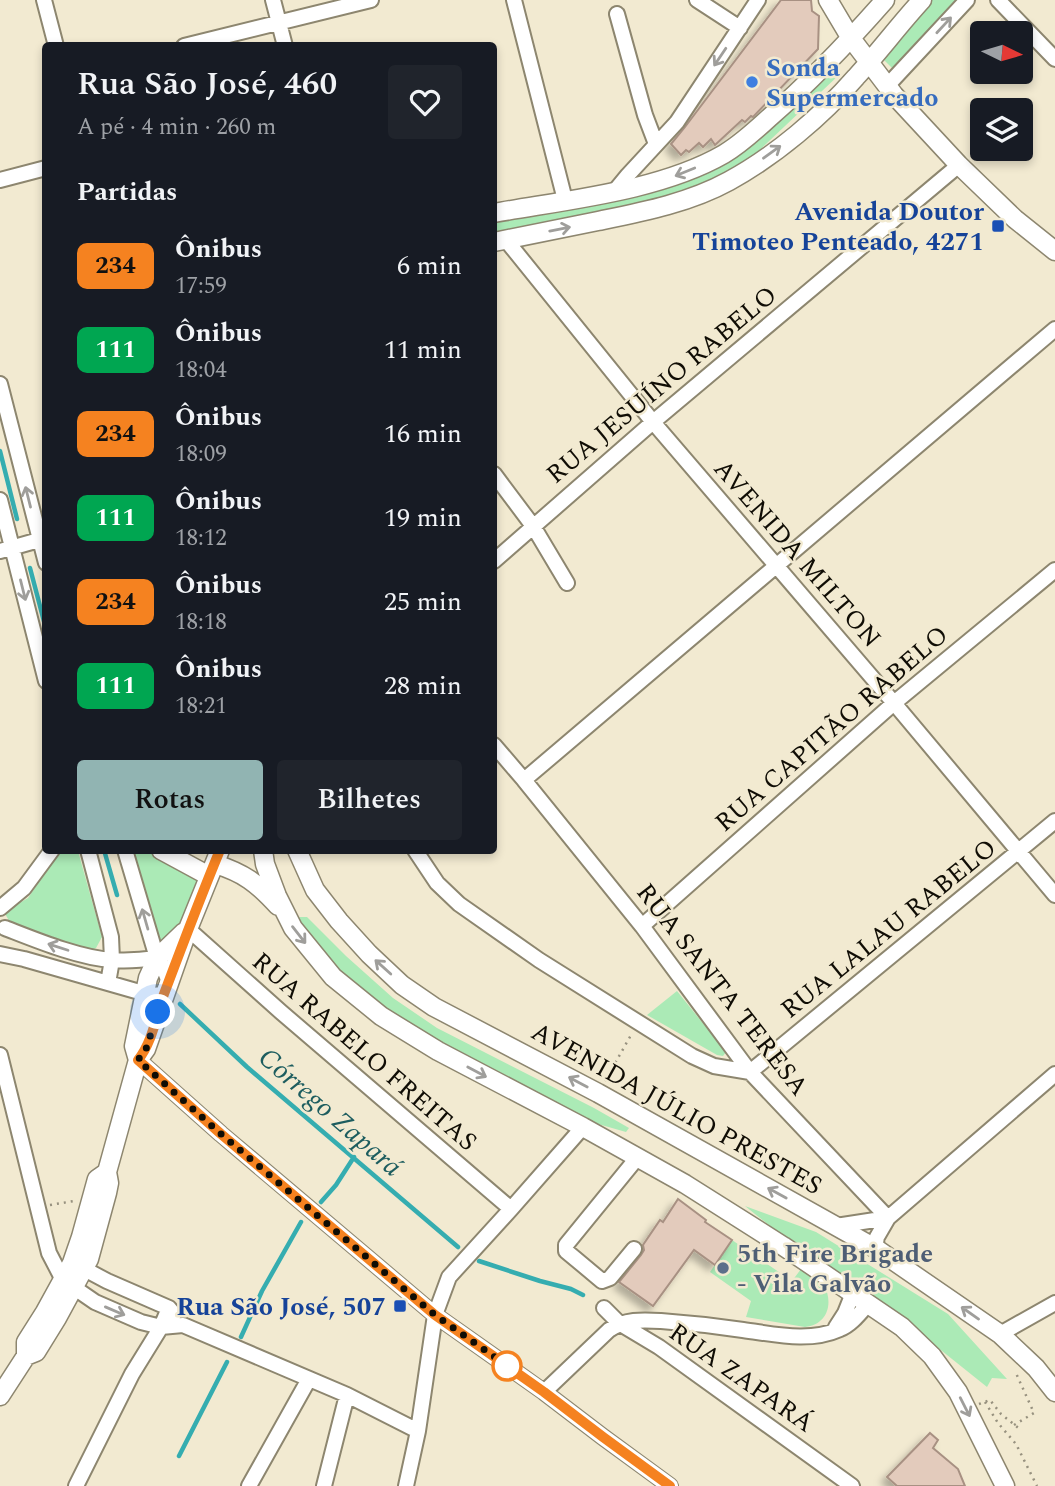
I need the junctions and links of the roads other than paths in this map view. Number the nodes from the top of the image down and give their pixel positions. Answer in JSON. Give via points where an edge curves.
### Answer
{"nodes":[{"id":1,"x":44,"y":0,"type":"edge"},
{"id":2,"x":273,"y":0,"type":"edge"},
{"id":3,"x":371,"y":0,"type":"edge"},
{"id":4,"x":514,"y":0,"type":"edge"},
{"id":5,"x":697,"y":0,"type":"edge"},
{"id":6,"x":723,"y":0,"type":"edge"},
{"id":7,"x":758,"y":0,"type":"edge"},
{"id":8,"x":828,"y":0,"type":"edge"},
{"id":9,"x":885,"y":0,"type":"edge"},
{"id":10,"x":922,"y":0,"type":"edge"},
{"id":11,"x":967,"y":0,"type":"edge"},
{"id":12,"x":998,"y":0,"type":"edge"},
{"id":13,"x":710,"y":10,"type":"junction"},
{"id":14,"x":617,"y":14,"type":"dead end"},
{"id":15,"x":278,"y":23,"type":"junction"},
{"id":16,"x":740,"y":28,"type":"junction"},
{"id":17,"x":850,"y":37,"type":"junction"},
{"id":18,"x":55,"y":42,"type":"edge"},
{"id":19,"x":200,"y":42,"type":"edge"},
{"id":20,"x":284,"y":42,"type":"edge"},
{"id":21,"x":1052,"y":51,"type":"edge"},
{"id":22,"x":869,"y":62,"type":"junction"},
{"id":23,"x":887,"y":86,"type":"junction"},
{"id":24,"x":656,"y":144,"type":"junction"},
{"id":25,"x":959,"y":165,"type":"junction"},
{"id":26,"x":42,"y":169,"type":"edge"},
{"id":27,"x":0,"y":180,"type":"edge"},
{"id":28,"x":614,"y":192,"type":"junction"},
{"id":29,"x":565,"y":200,"type":"junction"},
{"id":30,"x":497,"y":212,"type":"edge"},
{"id":31,"x":500,"y":241,"type":"edge"},
{"id":32,"x":1055,"y":251,"type":"edge"},
{"id":33,"x":1055,"y":330,"type":"edge"},
{"id":34,"x":0,"y":384,"type":"edge"},
{"id":35,"x":653,"y":422,"type":"junction"},
{"id":36,"x":497,"y":478,"type":"edge"},
{"id":37,"x":0,"y":500,"type":"edge"},
{"id":38,"x":533,"y":526,"type":"junction"},
{"id":39,"x":42,"y":538,"type":"edge"},
{"id":40,"x":6,"y":549,"type":"edge"},
{"id":41,"x":497,"y":558,"type":"edge"},
{"id":42,"x":777,"y":566,"type":"junction"},
{"id":43,"x":1055,"y":570,"type":"edge"},
{"id":44,"x":567,"y":583,"type":"dead end"},
{"id":45,"x":42,"y":668,"type":"edge"},
{"id":46,"x":894,"y":703,"type":"junction"},
{"id":47,"x":497,"y":748,"type":"edge"},
{"id":48,"x":524,"y":780,"type":"junction"},
{"id":49,"x":1055,"y":821,"type":"edge"},
{"id":50,"x":1019,"y":852,"type":"junction"},
{"id":51,"x":49,"y":854,"type":"edge"},
{"id":52,"x":89,"y":854,"type":"edge"},
{"id":53,"x":126,"y":854,"type":"edge"},
{"id":54,"x":176,"y":854,"type":"edge"},
{"id":55,"x":264,"y":854,"type":"edge"},
{"id":56,"x":299,"y":854,"type":"edge"},
{"id":57,"x":418,"y":854,"type":"edge"},
{"id":58,"x":215,"y":864,"type":"edge"},
{"id":59,"x":1055,"y":895,"type":"edge"},
{"id":60,"x":0,"y":908,"type":"edge"},
{"id":61,"x":285,"y":913,"type":"junction"},
{"id":62,"x":2,"y":924,"type":"edge"},
{"id":63,"x":642,"y":926,"type":"junction"},
{"id":64,"x":188,"y":929,"type":"junction"},
{"id":65,"x":0,"y":953,"type":"edge"},
{"id":66,"x":157,"y":958,"type":"junction"},
{"id":67,"x":112,"y":960,"type":"junction"},
{"id":68,"x":108,"y":983,"type":"junction"},
{"id":69,"x":167,"y":988,"type":"junction"},
{"id":70,"x":144,"y":993,"type":"junction"},
{"id":71,"x":0,"y":1055,"type":"edge"},
{"id":72,"x":138,"y":1060,"type":"junction"},
{"id":73,"x":750,"y":1072,"type":"junction"},
{"id":74,"x":1055,"y":1074,"type":"edge"},
{"id":75,"x":583,"y":1127,"type":"junction"},
{"id":76,"x":638,"y":1158,"type":"junction"},
{"id":77,"x":107,"y":1172,"type":"junction"},
{"id":78,"x":511,"y":1209,"type":"junction"},
{"id":79,"x":888,"y":1218,"type":"junction"},
{"id":80,"x":836,"y":1226,"type":"junction"},
{"id":81,"x":875,"y":1248,"type":"junction"},
{"id":82,"x":634,"y":1249,"type":"dead end"},
{"id":83,"x":52,"y":1260,"type":"junction"},
{"id":84,"x":78,"y":1266,"type":"junction"},
{"id":85,"x":68,"y":1284,"type":"junction"},
{"id":86,"x":860,"y":1299,"type":"junction"},
{"id":87,"x":1055,"y":1303,"type":"edge"},
{"id":88,"x":169,"y":1308,"type":"junction"},
{"id":89,"x":604,"y":1308,"type":"dead end"},
{"id":90,"x":435,"y":1315,"type":"junction"},
{"id":91,"x":619,"y":1323,"type":"junction"},
{"id":92,"x":183,"y":1325,"type":"junction"},
{"id":93,"x":161,"y":1327,"type":"junction"},
{"id":94,"x":1000,"y":1334,"type":"junction"},
{"id":95,"x":309,"y":1378,"type":"junction"},
{"id":96,"x":544,"y":1392,"type":"junction"},
{"id":97,"x":1055,"y":1392,"type":"edge"},
{"id":98,"x":347,"y":1395,"type":"junction"},
{"id":99,"x":0,"y":1396,"type":"edge"},
{"id":100,"x":418,"y":1430,"type":"junction"},
{"id":101,"x":76,"y":1486,"type":"edge"},
{"id":102,"x":249,"y":1486,"type":"edge"},
{"id":103,"x":324,"y":1486,"type":"edge"},
{"id":104,"x":406,"y":1486,"type":"edge"},
{"id":105,"x":670,"y":1486,"type":"edge"},
{"id":106,"x":852,"y":1486,"type":"edge"},
{"id":107,"x":1005,"y":1486,"type":"edge"}],
"edges":[{"from":1,"to":18,"type":"street"},
{"from":2,"to":15,"type":"street"},
{"from":3,"to":15,"type":"street"},
{"from":4,"to":29,"type":"street"},
{"from":5,"to":13,"type":"street"},
{"from":6,"to":13,"type":"street"},
{"from":7,"to":16,"type":"street"},
{"from":8,"to":17,"type":"main road"},
{"from":9,"to":17,"type":"main road"},
{"from":10,"to":22,"type":"main road"},
{"from":23,"to":11,"type":"street","one_way":true},
{"from":12,"to":21,"type":"street"},
{"from":13,"to":16,"type":"street"},
{"from":14,"to":24,"type":"street"},
{"from":15,"to":19,"type":"street"},
{"from":15,"to":20,"type":"street"},
{"from":16,"to":24,"type":"street","one_way":true,"via":[[677,122]]},
{"from":17,"to":22,"type":"main road"},
{"from":17,"to":28,"type":"main road","one_way":true,"via":[[799,92],[725,154],[678,175]]},
{"from":22,"to":23,"type":"main road"},
{"from":31,"to":22,"type":"main road","one_way":true,"via":[[648,211],[728,181],[793,137]]},
{"from":23,"to":25,"type":"main road"},
{"from":24,"to":28,"type":"street"},
{"from":25,"to":32,"type":"main road"},
{"from":25,"to":35,"type":"street","name":"RUA JESUÍNO RABELO"},
{"from":26,"to":27,"type":"street"},
{"from":28,"to":29,"type":"main road"},
{"from":29,"to":30,"type":"main road"},
{"from":31,"to":35,"type":"street","name":"AVENIDA MILTON"},
{"from":33,"to":42,"type":"street"},
{"from":39,"to":34,"type":"street","one_way":true},
{"from":35,"to":38,"type":"street","name":"RUA JESUÍNO RABELO"},
{"from":35,"to":42,"type":"street","name":"AVENIDA MILTON"},
{"from":36,"to":38,"type":"street"},
{"from":37,"to":40,"type":"street"},
{"from":38,"to":41,"type":"street","name":"RUA JESUÍNO RABELO"},
{"from":38,"to":44,"type":"street"},
{"from":39,"to":40,"type":"street"},
{"from":40,"to":45,"type":"street","one_way":true},
{"from":42,"to":46,"type":"street","name":"AVENIDA MILTON"},
{"from":42,"to":48,"type":"street"},
{"from":43,"to":46,"type":"street","name":"RUA CAPITÃO RABELO"},
{"from":46,"to":50,"type":"street","name":"AVENIDA MILTON"},
{"from":46,"to":63,"type":"street","name":"RUA CAPITÃO RABELO"},
{"from":47,"to":48,"type":"street","name":"RUA SANTA TERESA"},
{"from":48,"to":63,"type":"street","name":"RUA SANTA TERESA"},
{"from":49,"to":50,"type":"street","name":"RUA LALAU RABELO"},
{"from":50,"to":59,"type":"street","name":"AVENIDA MILTON"},
{"from":50,"to":73,"type":"street","name":"RUA LALAU RABELO"},
{"from":51,"to":60,"type":"street","via":[[24,888]]},
{"from":52,"to":67,"type":"street","via":[[111,937]]},
{"from":66,"to":53,"type":"street","one_way":true},
{"from":54,"to":58,"type":"main road"},
{"from":55,"to":61,"type":"main road"},
{"from":80,"to":56,"type":"main road","name":"AVENIDA JÚLIO PRESTES","one_way":true,"via":[[402,985],[339,921],[315,890]]},
{"from":57,"to":73,"type":"street","via":[[459,904],[539,960],[692,1056],[714,1066]]},
{"from":58,"to":61,"type":"main road","via":[[242,874]]},
{"from":58,"to":64,"type":"main road"},
{"from":61,"to":75,"type":"main road","one_way":true,"via":[[333,977],[381,1016]]},
{"from":62,"to":65,"type":"street","via":[[6,937]]},
{"from":67,"to":62,"type":"street","one_way":true,"via":[[63,949]]},
{"from":63,"to":73,"type":"street","name":"RUA SANTA TERESA"},
{"from":64,"to":66,"type":"main road"},
{"from":64,"to":69,"type":"main road"},
{"from":64,"to":78,"type":"street","name":"RUA RABELO FREITAS"},
{"from":65,"to":68,"type":"street"},
{"from":66,"to":67,"type":"street"},
{"from":66,"to":69,"type":"street"},
{"from":66,"to":70,"type":"main road"},
{"from":67,"to":68,"type":"street"},
{"from":68,"to":70,"type":"street"},
{"from":69,"to":70,"type":"street"},
{"from":69,"to":72,"type":"main road"},
{"from":70,"to":72,"type":"main road","via":[[134,1046]]},
{"from":71,"to":83,"type":"street"},
{"from":72,"to":77,"type":"main road"},
{"from":72,"to":90,"type":"street"},
{"from":73,"to":79,"type":"street","name":"RUA SANTA TERESA"},
{"from":74,"to":79,"type":"street"},
{"from":75,"to":76,"type":"main road"},
{"from":75,"to":78,"type":"street"},
{"from":76,"to":82,"type":"street","via":[[566,1245],[566,1251],[602,1280],[610,1278]]},
{"from":76,"to":86,"type":"main road"},
{"from":77,"to":84,"type":"main road","via":[[97,1179]]},
{"from":77,"to":84,"type":"main road","via":[[107,1193],[89,1259]]},
{"from":78,"to":90,"type":"street","via":[[449,1277]]},
{"from":79,"to":80,"type":"street"},
{"from":79,"to":81,"type":"street"},
{"from":80,"to":81,"type":"main road","name":"AVENIDA JÚLIO PRESTES"},
{"from":94,"to":81,"type":"main road","name":"AVENIDA JÚLIO PRESTES","one_way":true},
{"from":83,"to":84,"type":"street"},
{"from":83,"to":85,"type":"street"},
{"from":84,"to":85,"type":"main road"},
{"from":84,"to":88,"type":"street"},
{"from":85,"to":93,"type":"street","one_way":true,"via":[[95,1302]]},
{"from":85,"to":99,"type":"main road","via":[[26,1342],[26,1356]]},
{"from":86,"to":91,"type":"street","via":[[833,1331],[797,1337],[686,1322]]},
{"from":86,"to":107,"type":"main road","one_way":true,"via":[[902,1327],[932,1356],[958,1392]]},
{"from":87,"to":94,"type":"street"},
{"from":88,"to":92,"type":"street"},
{"from":88,"to":93,"type":"street"},
{"from":89,"to":91,"type":"street","name":"RUA ZAPARÁ"},
{"from":90,"to":96,"type":"street"},
{"from":90,"to":100,"type":"street"},
{"from":91,"to":96,"type":"street"},
{"from":91,"to":106,"type":"street","name":"RUA ZAPARÁ"},
{"from":92,"to":93,"type":"street"},
{"from":92,"to":95,"type":"street"},
{"from":93,"to":101,"type":"street"},
{"from":94,"to":97,"type":"main road","name":"AVENIDA JÚLIO PRESTES"},
{"from":95,"to":98,"type":"street"},
{"from":95,"to":102,"type":"street"},
{"from":96,"to":105,"type":"street"},
{"from":98,"to":100,"type":"street"},
{"from":98,"to":103,"type":"street"},
{"from":100,"to":104,"type":"street"}]}
